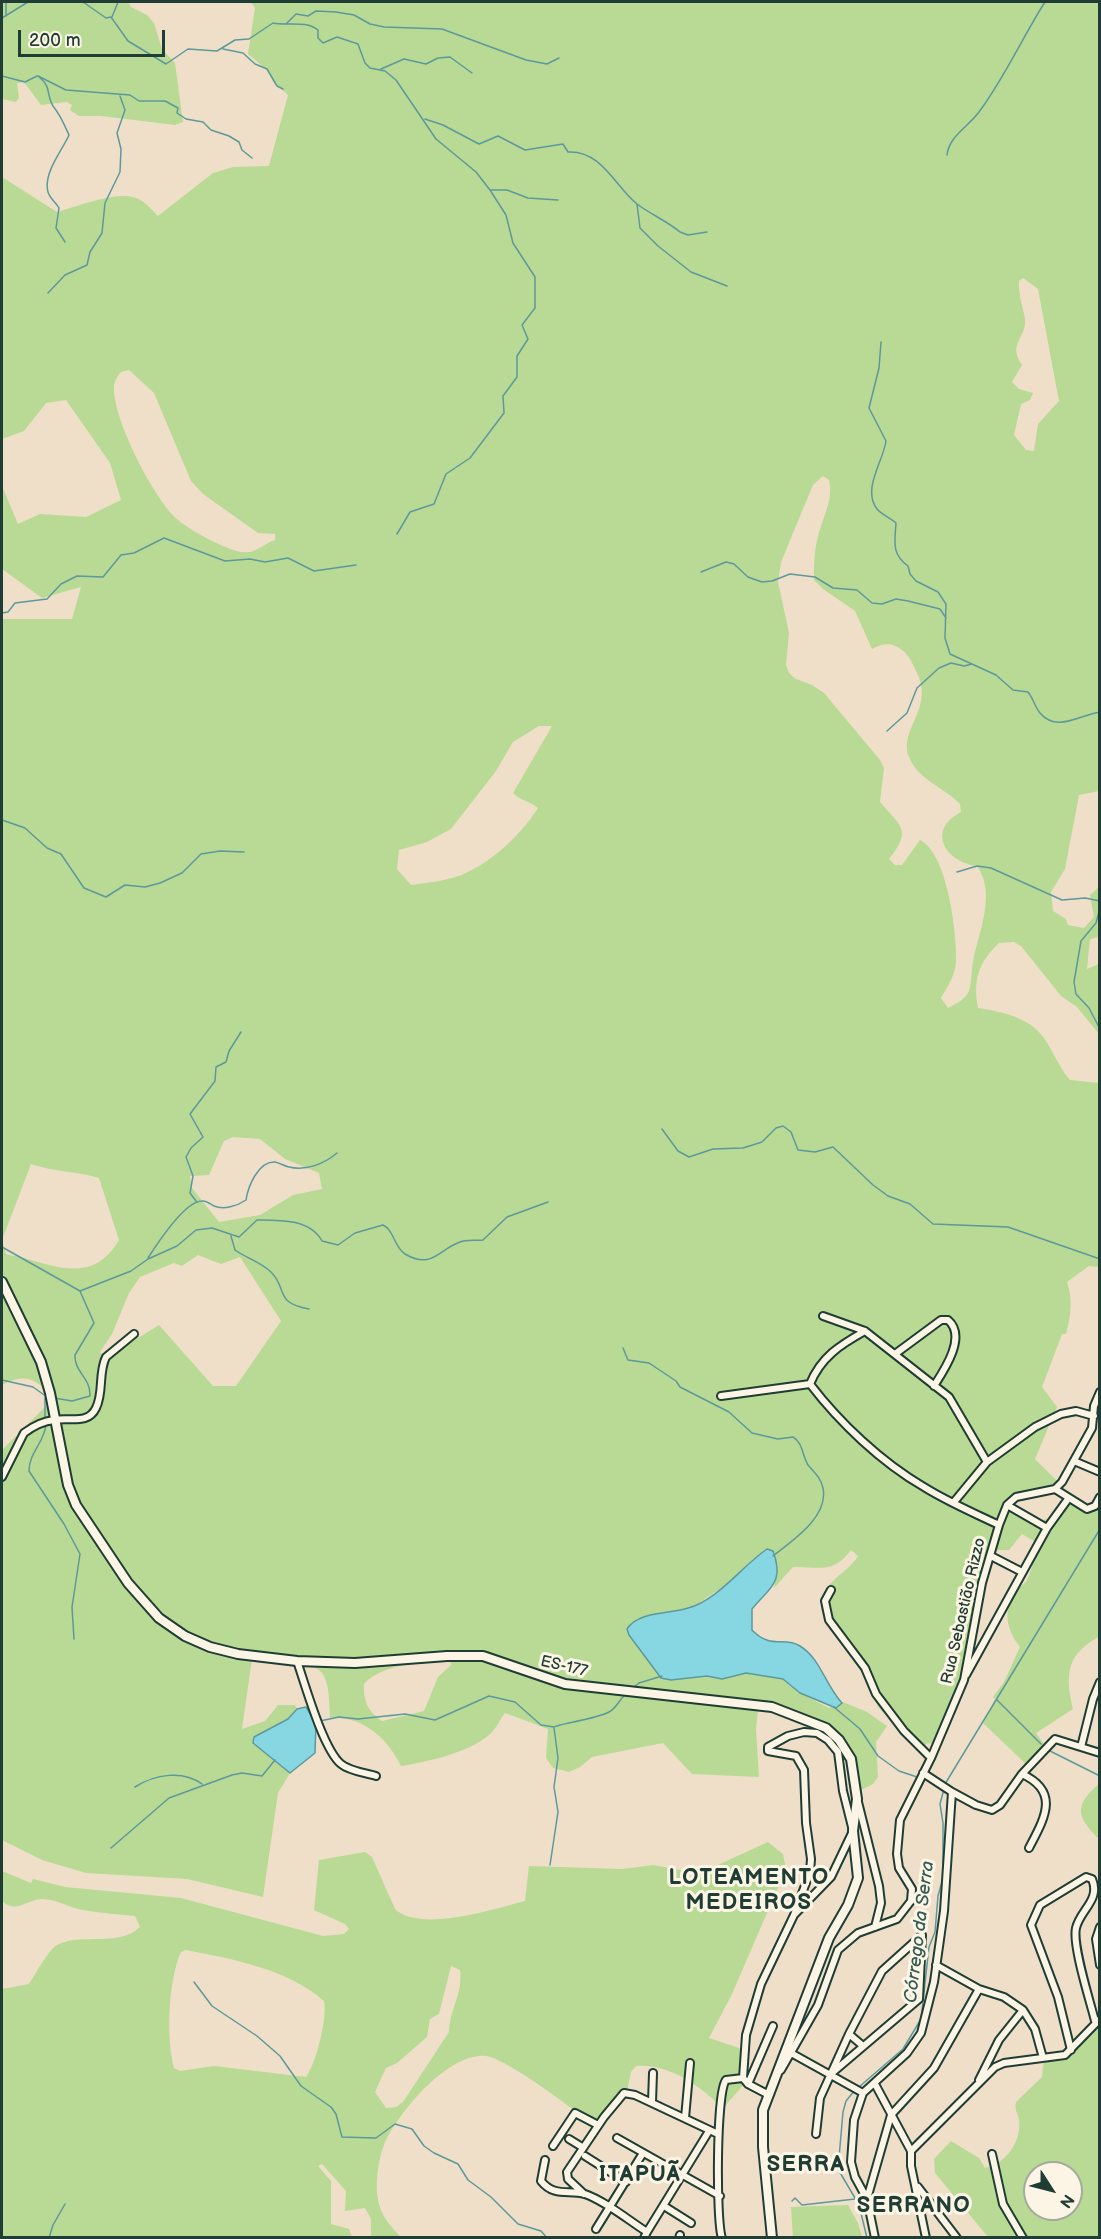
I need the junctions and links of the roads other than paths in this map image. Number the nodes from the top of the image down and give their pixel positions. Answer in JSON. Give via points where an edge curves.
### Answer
{"nodes":[{"id":1,"x":2,"y":1282,"type":"edge"},
{"id":2,"x":823,"y":1316,"type":"dead end"},
{"id":3,"x":865,"y":1331,"type":"junction"},
{"id":4,"x":134,"y":1334,"type":"dead end"},
{"id":5,"x":895,"y":1354,"type":"junction"},
{"id":6,"x":810,"y":1384,"type":"junction"},
{"id":7,"x":934,"y":1386,"type":"junction"},
{"id":8,"x":1100,"y":1392,"type":"edge"},
{"id":9,"x":721,"y":1396,"type":"dead end"},
{"id":10,"x":1094,"y":1416,"type":"junction"},
{"id":11,"x":54,"y":1420,"type":"junction"},
{"id":12,"x":1096,"y":1428,"type":"edge"},
{"id":13,"x":1074,"y":1461,"type":"junction"},
{"id":14,"x":987,"y":1462,"type":"junction"},
{"id":15,"x":1100,"y":1472,"type":"edge"},
{"id":16,"x":2,"y":1477,"type":"edge"},
{"id":17,"x":1055,"y":1489,"type":"junction"},
{"id":18,"x":1100,"y":1497,"type":"edge"},
{"id":19,"x":1068,"y":1499,"type":"junction"},
{"id":20,"x":954,"y":1502,"type":"junction"},
{"id":21,"x":1007,"y":1505,"type":"junction"},
{"id":22,"x":999,"y":1525,"type":"junction"},
{"id":23,"x":1047,"y":1528,"type":"junction"},
{"id":24,"x":991,"y":1556,"type":"junction"},
{"id":25,"x":1022,"y":1572,"type":"junction"},
{"id":26,"x":831,"y":1590,"type":"dead end"},
{"id":27,"x":297,"y":1661,"type":"junction"},
{"id":28,"x":964,"y":1680,"type":"junction"},
{"id":29,"x":1100,"y":1682,"type":"edge"},
{"id":30,"x":1081,"y":1747,"type":"junction"},
{"id":31,"x":1100,"y":1754,"type":"edge"},
{"id":32,"x":931,"y":1758,"type":"junction"},
{"id":33,"x":923,"y":1773,"type":"junction"},
{"id":34,"x":1022,"y":1774,"type":"junction"},
{"id":35,"x":376,"y":1776,"type":"dead end"},
{"id":36,"x":947,"y":1788,"type":"junction"},
{"id":37,"x":857,"y":1799,"type":"junction"},
{"id":38,"x":853,"y":1831,"type":"junction"},
{"id":39,"x":1029,"y":1848,"type":"dead end"},
{"id":40,"x":794,"y":1915,"type":"junction"},
{"id":41,"x":878,"y":1926,"type":"junction"},
{"id":42,"x":1100,"y":1926,"type":"edge"},
{"id":43,"x":936,"y":1965,"type":"junction"},
{"id":44,"x":1100,"y":1965,"type":"edge"},
{"id":45,"x":979,"y":1989,"type":"junction"},
{"id":46,"x":1023,"y":2010,"type":"junction"},
{"id":47,"x":1097,"y":2020,"type":"edge"},
{"id":48,"x":773,"y":2026,"type":"dead end"},
{"id":49,"x":849,"y":2034,"type":"junction"},
{"id":50,"x":863,"y":2046,"type":"junction"},
{"id":51,"x":1071,"y":2050,"type":"junction"},
{"id":52,"x":788,"y":2054,"type":"junction"},
{"id":53,"x":1043,"y":2058,"type":"junction"},
{"id":54,"x":690,"y":2063,"type":"dead end"},
{"id":55,"x":653,"y":2073,"type":"dead end"},
{"id":56,"x":832,"y":2073,"type":"junction"},
{"id":57,"x":745,"y":2081,"type":"junction"},
{"id":58,"x":979,"y":2082,"type":"junction"},
{"id":59,"x":875,"y":2084,"type":"junction"},
{"id":60,"x":863,"y":2092,"type":"junction"},
{"id":61,"x":769,"y":2095,"type":"junction"},
{"id":62,"x":652,"y":2102,"type":"junction"},
{"id":63,"x":891,"y":2115,"type":"junction"},
{"id":64,"x":685,"y":2118,"type":"junction"},
{"id":65,"x":598,"y":2125,"type":"junction"},
{"id":66,"x":709,"y":2131,"type":"junction"},
{"id":67,"x":718,"y":2134,"type":"junction"},
{"id":68,"x":816,"y":2134,"type":"dead end"},
{"id":69,"x":617,"y":2138,"type":"dead end"},
{"id":70,"x":568,"y":2139,"type":"dead end"},
{"id":71,"x":553,"y":2146,"type":"dead end"},
{"id":72,"x":582,"y":2147,"type":"junction"},
{"id":73,"x":910,"y":2151,"type":"junction"},
{"id":74,"x":643,"y":2153,"type":"junction"},
{"id":75,"x":992,"y":2154,"type":"dead end"},
{"id":76,"x":585,"y":2156,"type":"dead end"},
{"id":77,"x":545,"y":2160,"type":"dead end"},
{"id":78,"x":683,"y":2176,"type":"junction"},
{"id":79,"x":626,"y":2182,"type":"junction"},
{"id":80,"x":916,"y":2184,"type":"junction"},
{"id":81,"x":584,"y":2194,"type":"junction"},
{"id":82,"x":720,"y":2196,"type":"junction"},
{"id":83,"x":867,"y":2199,"type":"junction"},
{"id":84,"x":664,"y":2206,"type":"junction"},
{"id":85,"x":609,"y":2208,"type":"junction"},
{"id":86,"x":690,"y":2223,"type":"dead end"},
{"id":87,"x":596,"y":2229,"type":"dead end"},
{"id":88,"x":646,"y":2235,"type":"edge"},
{"id":89,"x":722,"y":2238,"type":"edge"},
{"id":90,"x":772,"y":2238,"type":"edge"},
{"id":91,"x":875,"y":2238,"type":"edge"},
{"id":92,"x":926,"y":2238,"type":"edge"},
{"id":93,"x":957,"y":2238,"type":"edge"},
{"id":94,"x":1023,"y":2238,"type":"edge"}],
"edges":[{"from":1,"to":11,"type":"main road","number":"ES-177","via":[[40,1362]]},
{"from":2,"to":3,"type":"street"},
{"from":3,"to":5,"type":"street"},
{"from":3,"to":6,"type":"street","via":[[838,1346],[817,1367]]},
{"from":4,"to":11,"type":"street","via":[[106,1357],[98,1404],[90,1416],[82,1420]]},
{"from":5,"to":7,"type":"street"},
{"from":5,"to":7,"type":"street","via":[[941,1320],[948,1320],[956,1335],[948,1364]]},
{"from":6,"to":9,"type":"street"},
{"from":6,"to":20,"type":"street","via":[[852,1430],[895,1467]]},
{"from":7,"to":14,"type":"street","via":[[949,1397]]},
{"from":8,"to":10,"type":"street"},
{"from":10,"to":12,"type":"street"},
{"from":10,"to":14,"type":"street","via":[[1076,1411],[1061,1414],[1035,1427]]},
{"from":11,"to":16,"type":"street","via":[[24,1433]]},
{"from":11,"to":27,"type":"main road","name":"ES-177","number":"ES-177","via":[[68,1485],[85,1522],[148,1607],[185,1636],[210,1647]]},
{"from":12,"to":13,"type":"street"},
{"from":13,"to":15,"type":"street"},
{"from":13,"to":17,"type":"street"},
{"from":14,"to":20,"type":"street"},
{"from":17,"to":19,"type":"street"},
{"from":17,"to":21,"type":"street","via":[[1016,1497]]},
{"from":18,"to":19,"type":"street","via":[[1090,1509]]},
{"from":19,"to":23,"type":"street"},
{"from":20,"to":22,"type":"street"},
{"from":21,"to":22,"type":"street","name":"Rua Sebastião Rizzo"},
{"from":21,"to":23,"type":"street"},
{"from":22,"to":24,"type":"street","name":"Rua Sebastião Rizzo"},
{"from":23,"to":25,"type":"street"},
{"from":24,"to":25,"type":"street"},
{"from":24,"to":28,"type":"street","name":"Rua Sebastião Rizzo"},
{"from":25,"to":28,"type":"street"},
{"from":26,"to":32,"type":"street","via":[[825,1601],[830,1620],[865,1668],[876,1694]]},
{"from":27,"to":35,"type":"street","via":[[324,1735],[338,1761]]},
{"from":27,"to":37,"type":"main road","name":"ES-177","number":"ES-177","via":[[356,1663],[483,1656],[565,1684],[772,1707],[826,1728],[839,1740],[851,1760]]},
{"from":28,"to":32,"type":"street","name":"Rua Sebastião Rizzo"},
{"from":29,"to":30,"type":"street"},
{"from":30,"to":31,"type":"street"},
{"from":30,"to":34,"type":"street","via":[[1052,1740]]},
{"from":32,"to":33,"type":"street","name":"Rua Sebastião Rizzo"},
{"from":33,"to":36,"type":"street"},
{"from":33,"to":41,"type":"street","name":"Rua Sebastião Rizzo","via":[[904,1808],[897,1832],[899,1868],[912,1888],[911,1901],[904,1913]]},
{"from":34,"to":36,"type":"street","via":[[992,1810]]},
{"from":34,"to":39,"type":"street","via":[[1040,1785],[1046,1798],[1042,1821]]},
{"from":36,"to":43,"type":"street","via":[[948,1879]]},
{"from":37,"to":38,"type":"main road","name":"ES-177","number":"ES-177"},
{"from":37,"to":41,"type":"street","via":[[879,1886]]},
{"from":38,"to":40,"type":"street","via":[[831,1877]]},
{"from":38,"to":40,"type":"street","via":[[838,1752],[828,1740],[817,1733],[804,1732],[768,1747],[768,1751],[796,1756],[804,1770],[812,1858]]},
{"from":38,"to":52,"type":"main road","number":"ES-177","via":[[858,1861],[856,1890],[829,1938]]},
{"from":40,"to":57,"type":"street","via":[[752,2010],[746,2036]]},
{"from":41,"to":52,"type":"street","name":"Rua Sebastião Rizzo","via":[[858,1933],[838,1950],[818,2005]]},
{"from":42,"to":44,"type":"street","via":[[1096,1939]]},
{"from":43,"to":45,"type":"street"},
{"from":43,"to":59,"type":"street","via":[[921,2033],[907,2054]]},
{"from":45,"to":46,"type":"street","via":[[996,1993]]},
{"from":45,"to":63,"type":"street","via":[[934,2068]]},
{"from":46,"to":53,"type":"street","via":[[1035,2029]]},
{"from":46,"to":58,"type":"street","via":[[999,2040]]},
{"from":47,"to":51,"type":"street"},
{"from":47,"to":51,"type":"street","via":[[1075,1937],[1079,1921],[1097,1893],[1092,1879],[1086,1876],[1040,1905],[1030,1925],[1058,1997]]},
{"from":48,"to":57,"type":"street"},
{"from":49,"to":50,"type":"street"},
{"from":49,"to":50,"type":"street","via":[[882,1971],[922,1935],[919,1999]]},
{"from":49,"to":56,"type":"street"},
{"from":50,"to":56,"type":"street"},
{"from":51,"to":53,"type":"street","via":[[1057,2058]]},
{"from":52,"to":56,"type":"street"},
{"from":52,"to":61,"type":"main road","number":"ES-177"},
{"from":53,"to":58,"type":"street","via":[[1004,2063]]},
{"from":54,"to":64,"type":"street"},
{"from":55,"to":62,"type":"street"},
{"from":56,"to":60,"type":"street"},
{"from":56,"to":68,"type":"street","via":[[820,2098]]},
{"from":57,"to":61,"type":"street"},
{"from":57,"to":67,"type":"street","via":[[730,2078],[723,2084]]},
{"from":58,"to":73,"type":"street"},
{"from":59,"to":60,"type":"street"},
{"from":59,"to":63,"type":"street"},
{"from":60,"to":83,"type":"street","via":[[850,2147],[855,2177]]},
{"from":61,"to":90,"type":"main road","number":"ES-177","via":[[762,2121]]},
{"from":62,"to":64,"type":"street"},
{"from":62,"to":65,"type":"street","via":[[624,2093]]},
{"from":63,"to":73,"type":"street"},
{"from":63,"to":83,"type":"street"},
{"from":64,"to":66,"type":"street"},
{"from":65,"to":71,"type":"street","via":[[575,2113]]},
{"from":65,"to":72,"type":"street"},
{"from":66,"to":67,"type":"street"},
{"from":66,"to":78,"type":"street"},
{"from":67,"to":82,"type":"street"},
{"from":69,"to":74,"type":"street"},
{"from":70,"to":72,"type":"street"},
{"from":72,"to":81,"type":"street","via":[[567,2176]]},
{"from":73,"to":80,"type":"street"},
{"from":74,"to":78,"type":"street"},
{"from":74,"to":79,"type":"street"},
{"from":75,"to":94,"type":"street","via":[[1003,2204]]},
{"from":76,"to":79,"type":"street"},
{"from":77,"to":81,"type":"street","via":[[541,2181],[546,2187],[567,2194]]},
{"from":78,"to":82,"type":"street"},
{"from":78,"to":84,"type":"street"},
{"from":79,"to":85,"type":"street"},
{"from":80,"to":92,"type":"street"},
{"from":80,"to":93,"type":"street"},
{"from":81,"to":85,"type":"street"},
{"from":82,"to":89,"type":"street"},
{"from":83,"to":91,"type":"street"},
{"from":84,"to":86,"type":"street"},
{"from":84,"to":88,"type":"street"},
{"from":85,"to":87,"type":"street"},
{"from":85,"to":88,"type":"street"}]}
